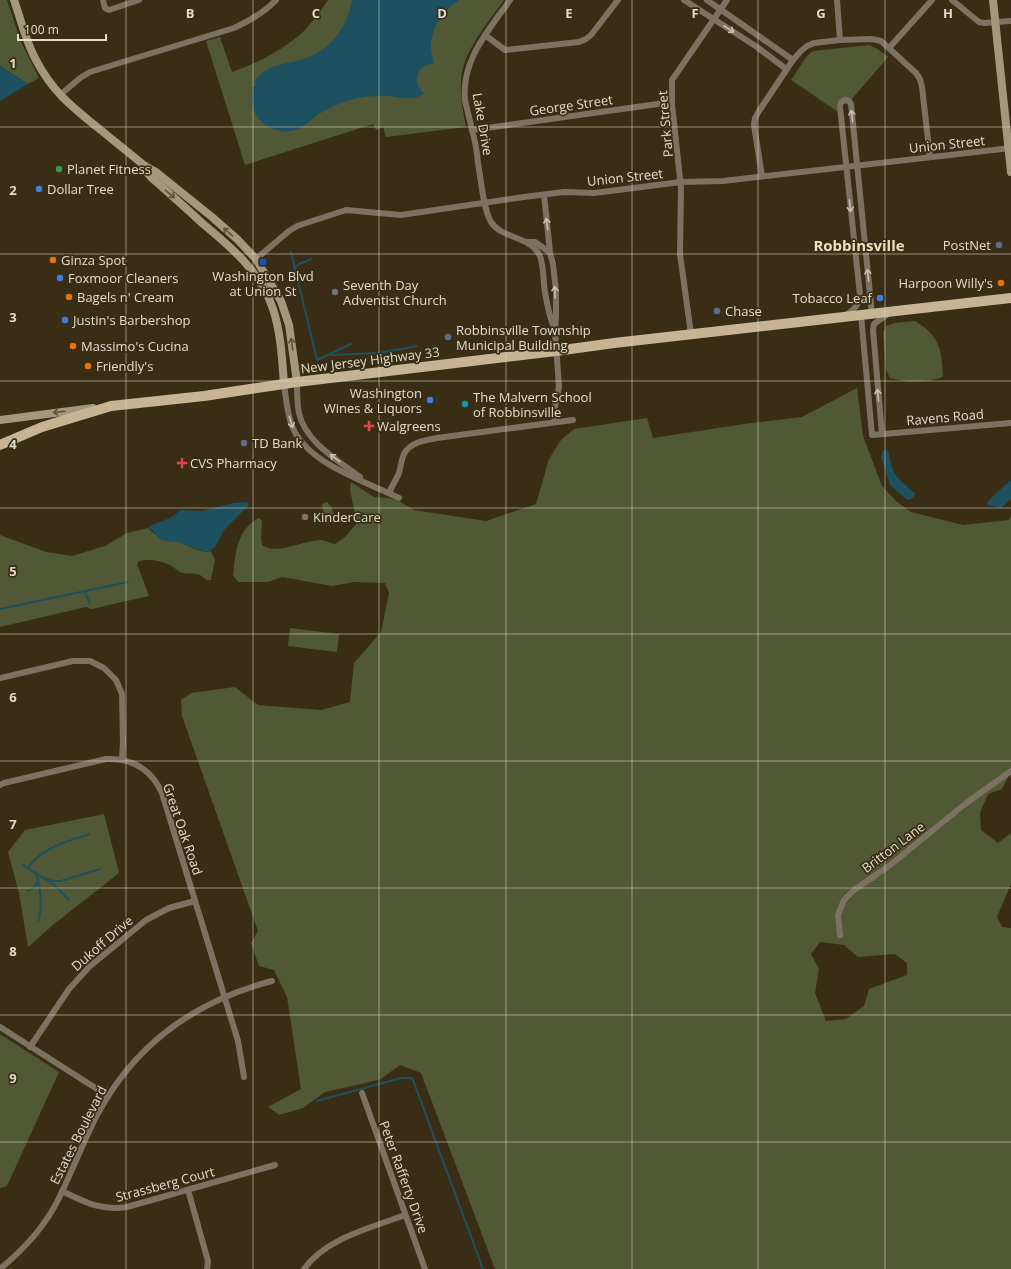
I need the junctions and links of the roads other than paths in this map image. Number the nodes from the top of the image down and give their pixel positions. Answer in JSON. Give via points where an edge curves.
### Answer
{"nodes":[{"id":1,"x":14,"y":0,"type":"edge"},
{"id":2,"x":103,"y":0,"type":"edge"},
{"id":3,"x":139,"y":0,"type":"edge"},
{"id":4,"x":276,"y":0,"type":"edge"},
{"id":5,"x":510,"y":0,"type":"edge"},
{"id":6,"x":618,"y":0,"type":"edge"},
{"id":7,"x":684,"y":0,"type":"edge"},
{"id":8,"x":707,"y":0,"type":"edge"},
{"id":9,"x":727,"y":0,"type":"edge"},
{"id":10,"x":837,"y":0,"type":"edge"},
{"id":11,"x":932,"y":0,"type":"edge"},
{"id":12,"x":952,"y":0,"type":"edge"},
{"id":13,"x":993,"y":0,"type":"edge"},
{"id":14,"x":122,"y":2,"type":"edge"},
{"id":15,"x":721,"y":9,"type":"junction"},
{"id":16,"x":714,"y":20,"type":"junction"},
{"id":17,"x":1011,"y":21,"type":"edge"},
{"id":18,"x":995,"y":22,"type":"junction"},
{"id":19,"x":485,"y":36,"type":"junction"},
{"id":20,"x":840,"y":40,"type":"junction"},
{"id":21,"x":890,"y":48,"type":"junction"},
{"id":22,"x":792,"y":60,"type":"junction"},
{"id":23,"x":786,"y":70,"type":"junction"},
{"id":24,"x":60,"y":95,"type":"junction"},
{"id":25,"x":672,"y":102,"type":"junction"},
{"id":26,"x":472,"y":130,"type":"junction"},
{"id":27,"x":1010,"y":148,"type":"edge"},
{"id":28,"x":930,"y":157,"type":"junction"},
{"id":29,"x":145,"y":166,"type":"junction"},
{"id":30,"x":857,"y":166,"type":"junction"},
{"id":31,"x":846,"y":167,"type":"junction"},
{"id":32,"x":1011,"y":172,"type":"edge"},
{"id":33,"x":762,"y":176,"type":"junction"},
{"id":34,"x":681,"y":182,"type":"junction"},
{"id":35,"x":544,"y":195,"type":"junction"},
{"id":36,"x":485,"y":203,"type":"junction"},
{"id":37,"x":528,"y":242,"type":"junction"},
{"id":38,"x":550,"y":253,"type":"junction"},
{"id":39,"x":256,"y":259,"type":"junction"},
{"id":40,"x":244,"y":261,"type":"junction"},
{"id":41,"x":252,"y":271,"type":"junction"},
{"id":42,"x":1011,"y":298,"type":"edge"},
{"id":43,"x":894,"y":311,"type":"junction"},
{"id":44,"x":872,"y":314,"type":"junction"},
{"id":45,"x":861,"y":315,"type":"junction"},
{"id":46,"x":837,"y":317,"type":"junction"},
{"id":47,"x":555,"y":331,"type":"junction"},
{"id":48,"x":691,"y":334,"type":"junction"},
{"id":49,"x":556,"y":351,"type":"junction"},
{"id":50,"x":297,"y":382,"type":"junction"},
{"id":51,"x":284,"y":384,"type":"junction"},
{"id":52,"x":111,"y":406,"type":"junction"},
{"id":53,"x":0,"y":420,"type":"edge"},
{"id":54,"x":573,"y":420,"type":"dead end"},
{"id":55,"x":555,"y":422,"type":"junction"},
{"id":56,"x":1011,"y":422,"type":"edge"},
{"id":57,"x":882,"y":434,"type":"junction"},
{"id":58,"x":0,"y":445,"type":"edge"},
{"id":59,"x":366,"y":482,"type":"junction"},
{"id":60,"x":389,"y":493,"type":"junction"},
{"id":61,"x":399,"y":498,"type":"dead end"},
{"id":62,"x":0,"y":678,"type":"edge"},
{"id":63,"x":122,"y":759,"type":"junction"},
{"id":64,"x":1011,"y":770,"type":"edge"},
{"id":65,"x":0,"y":785,"type":"edge"},
{"id":66,"x":195,"y":901,"type":"junction"},
{"id":67,"x":840,"y":934,"type":"dead end"},
{"id":68,"x":272,"y":981,"type":"dead end"},
{"id":69,"x":224,"y":997,"type":"junction"},
{"id":70,"x":0,"y":1028,"type":"edge"},
{"id":71,"x":30,"y":1047,"type":"junction"},
{"id":72,"x":244,"y":1077,"type":"dead end"},
{"id":73,"x":362,"y":1093,"type":"dead end"},
{"id":74,"x":108,"y":1096,"type":"junction"},
{"id":75,"x":275,"y":1165,"type":"dead end"},
{"id":76,"x":188,"y":1190,"type":"junction"},
{"id":77,"x":62,"y":1191,"type":"junction"},
{"id":78,"x":406,"y":1215,"type":"junction"},
{"id":79,"x":0,"y":1269,"type":"edge"},
{"id":80,"x":208,"y":1269,"type":"edge"},
{"id":81,"x":304,"y":1269,"type":"edge"},
{"id":82,"x":425,"y":1269,"type":"edge"}],
"edges":[{"from":1,"to":24,"type":"street","via":[[35,59]]},
{"from":2,"to":14,"type":"street","via":[[107,9]]},
{"from":3,"to":14,"type":"street"},
{"from":4,"to":24,"type":"street","via":[[250,20],[234,28],[90,72]]},
{"from":5,"to":19,"type":"street","name":"Lake Drive"},
{"from":6,"to":19,"type":"street","via":[[592,35],[579,42],[505,50]]},
{"from":7,"to":16,"type":"street"},
{"from":8,"to":15,"type":"street"},
{"from":9,"to":15,"type":"street","name":"Park Street"},
{"from":10,"to":20,"type":"street"},
{"from":11,"to":21,"type":"street"},
{"from":12,"to":18,"type":"street","via":[[979,22]]},
{"from":13,"to":18,"type":"street"},
{"from":15,"to":16,"type":"street","name":"Park Street"},
{"from":15,"to":22,"type":"street"},
{"from":16,"to":23,"type":"street","one_way":true,"via":[[757,47]]},
{"from":16,"to":25,"type":"street","name":"Park Street","via":[[672,80]]},
{"from":17,"to":18,"type":"street"},
{"from":18,"to":27,"type":"street"},
{"from":19,"to":26,"type":"street","name":"Lake Drive","via":[[473,54],[465,83],[466,106]]},
{"from":20,"to":21,"type":"street","via":[[872,39]]},
{"from":20,"to":22,"type":"street","via":[[814,43],[800,51]]},
{"from":21,"to":28,"type":"street","via":[[920,79]]},
{"from":22,"to":23,"type":"street"},
{"from":23,"to":33,"type":"street","via":[[755,118]]},
{"from":24,"to":29,"type":"street"},
{"from":25,"to":26,"type":"street","name":"George Street"},
{"from":25,"to":34,"type":"street","name":"Park Street"},
{"from":26,"to":36,"type":"street","name":"Lake Drive"},
{"from":27,"to":28,"type":"street","name":"Union Street"},
{"from":27,"to":32,"type":"street"},
{"from":28,"to":30,"type":"street","name":"Union Street"},
{"from":39,"to":29,"type":"street","one_way":true,"via":[[212,217]]},
{"from":29,"to":40,"type":"street","one_way":true,"via":[[145,170],[152,178]]},
{"from":30,"to":31,"type":"street","name":"Union Street"},
{"from":30,"to":31,"type":"street","one_way":true,"via":[[851,104],[845,100],[840,105]]},
{"from":44,"to":30,"type":"street","one_way":true},
{"from":31,"to":33,"type":"street","name":"Union Street"},
{"from":31,"to":46,"type":"street","one_way":true,"via":[[860,295],[859,302],[852,311]]},
{"from":33,"to":34,"type":"street","name":"Union Street","via":[[723,181]]},
{"from":34,"to":35,"type":"street","name":"Union Street","via":[[594,193],[564,192]]},
{"from":34,"to":48,"type":"street","name":"Park Street","via":[[680,254]]},
{"from":35,"to":36,"type":"street","name":"Union Street"},
{"from":38,"to":35,"type":"street","one_way":true},
{"from":36,"to":37,"type":"street","name":"Lake Drive","via":[[495,227]]},
{"from":36,"to":39,"type":"street","name":"Union Street","via":[[401,215],[346,210],[289,230]]},
{"from":37,"to":38,"type":"street","name":"Lake Drive","via":[[535,242]]},
{"from":37,"to":47,"type":"street","via":[[540,257],[546,301]]},
{"from":47,"to":38,"type":"street","one_way":true,"via":[[556,291]]},
{"from":39,"to":40,"type":"street"},
{"from":39,"to":41,"type":"street"},
{"from":50,"to":39,"type":"street","one_way":true,"via":[[289,325],[281,301]]},
{"from":40,"to":41,"type":"street"},
{"from":41,"to":51,"type":"street","via":[[273,308],[279,332]]},
{"from":42,"to":43,"type":"main road","name":"New Jersey Highway 33"},
{"from":43,"to":44,"type":"main road","name":"New Jersey Highway 33"},
{"from":57,"to":43,"type":"street","one_way":true,"via":[[872,330],[874,324]]},
{"from":44,"to":45,"type":"main road","name":"New Jersey Highway 33"},
{"from":45,"to":46,"type":"main road","name":"New Jersey Highway 33"},
{"from":45,"to":57,"type":"street","via":[[872,435]]},
{"from":46,"to":48,"type":"main road","name":"New Jersey Highway 33"},
{"from":47,"to":49,"type":"street"},
{"from":48,"to":49,"type":"main road","name":"New Jersey Highway 33"},
{"from":49,"to":50,"type":"main road","name":"New Jersey Highway 33"},
{"from":49,"to":55,"type":"street","via":[[559,387],[554,412]]},
{"from":50,"to":51,"type":"main road","name":"New Jersey Highway 33"},
{"from":59,"to":50,"type":"street","one_way":true,"via":[[322,448],[306,431],[299,413]]},
{"from":51,"to":52,"type":"main road","name":"New Jersey Highway 33"},
{"from":51,"to":59,"type":"street","one_way":true,"via":[[292,428],[300,442],[315,456]]},
{"from":52,"to":53,"type":"street","one_way":true},
{"from":52,"to":58,"type":"main road","name":"New Jersey Highway 33","via":[[42,427]]},
{"from":54,"to":55,"type":"street"},
{"from":55,"to":60,"type":"street","via":[[432,439],[416,444],[408,448],[404,454],[399,473]]},
{"from":56,"to":57,"type":"street","name":"Ravens Road"},
{"from":59,"to":60,"type":"street"},
{"from":60,"to":61,"type":"street"},
{"from":62,"to":63,"type":"street","via":[[73,661],[90,662],[104,668],[116,680],[122,694]]},
{"from":63,"to":65,"type":"street","name":"Great Oak Road","via":[[98,760]]},
{"from":63,"to":66,"type":"street","name":"Great Oak Road","via":[[143,769],[158,785]]},
{"from":64,"to":67,"type":"street","name":"Britton Lane","via":[[889,866],[854,890],[844,900],[838,915]]},
{"from":66,"to":69,"type":"street","name":"Great Oak Road"},
{"from":66,"to":71,"type":"street","name":"Dukoff Drive","via":[[170,908],[146,920],[89,967],[69,989]]},
{"from":68,"to":69,"type":"street","name":"Estates Boulevard"},
{"from":69,"to":72,"type":"street","name":"Great Oak Road","via":[[238,1041]]},
{"from":69,"to":74,"type":"street","name":"Estates Boulevard","via":[[180,1021],[152,1043],[128,1068]]},
{"from":70,"to":71,"type":"street"},
{"from":71,"to":74,"type":"street"},
{"from":73,"to":78,"type":"street","name":"Peter Rafferty Drive"},
{"from":74,"to":77,"type":"street","name":"Estates Boulevard"},
{"from":75,"to":76,"type":"street","name":"Strassberg Court"},
{"from":76,"to":77,"type":"street","name":"Strassberg Court","via":[[116,1209],[98,1207]]},
{"from":76,"to":80,"type":"street"},
{"from":77,"to":79,"type":"street","name":"Estates Boulevard","via":[[38,1229]]},
{"from":78,"to":81,"type":"street","via":[[332,1244]]},
{"from":78,"to":82,"type":"street","name":"Peter Rafferty Drive"}]}
